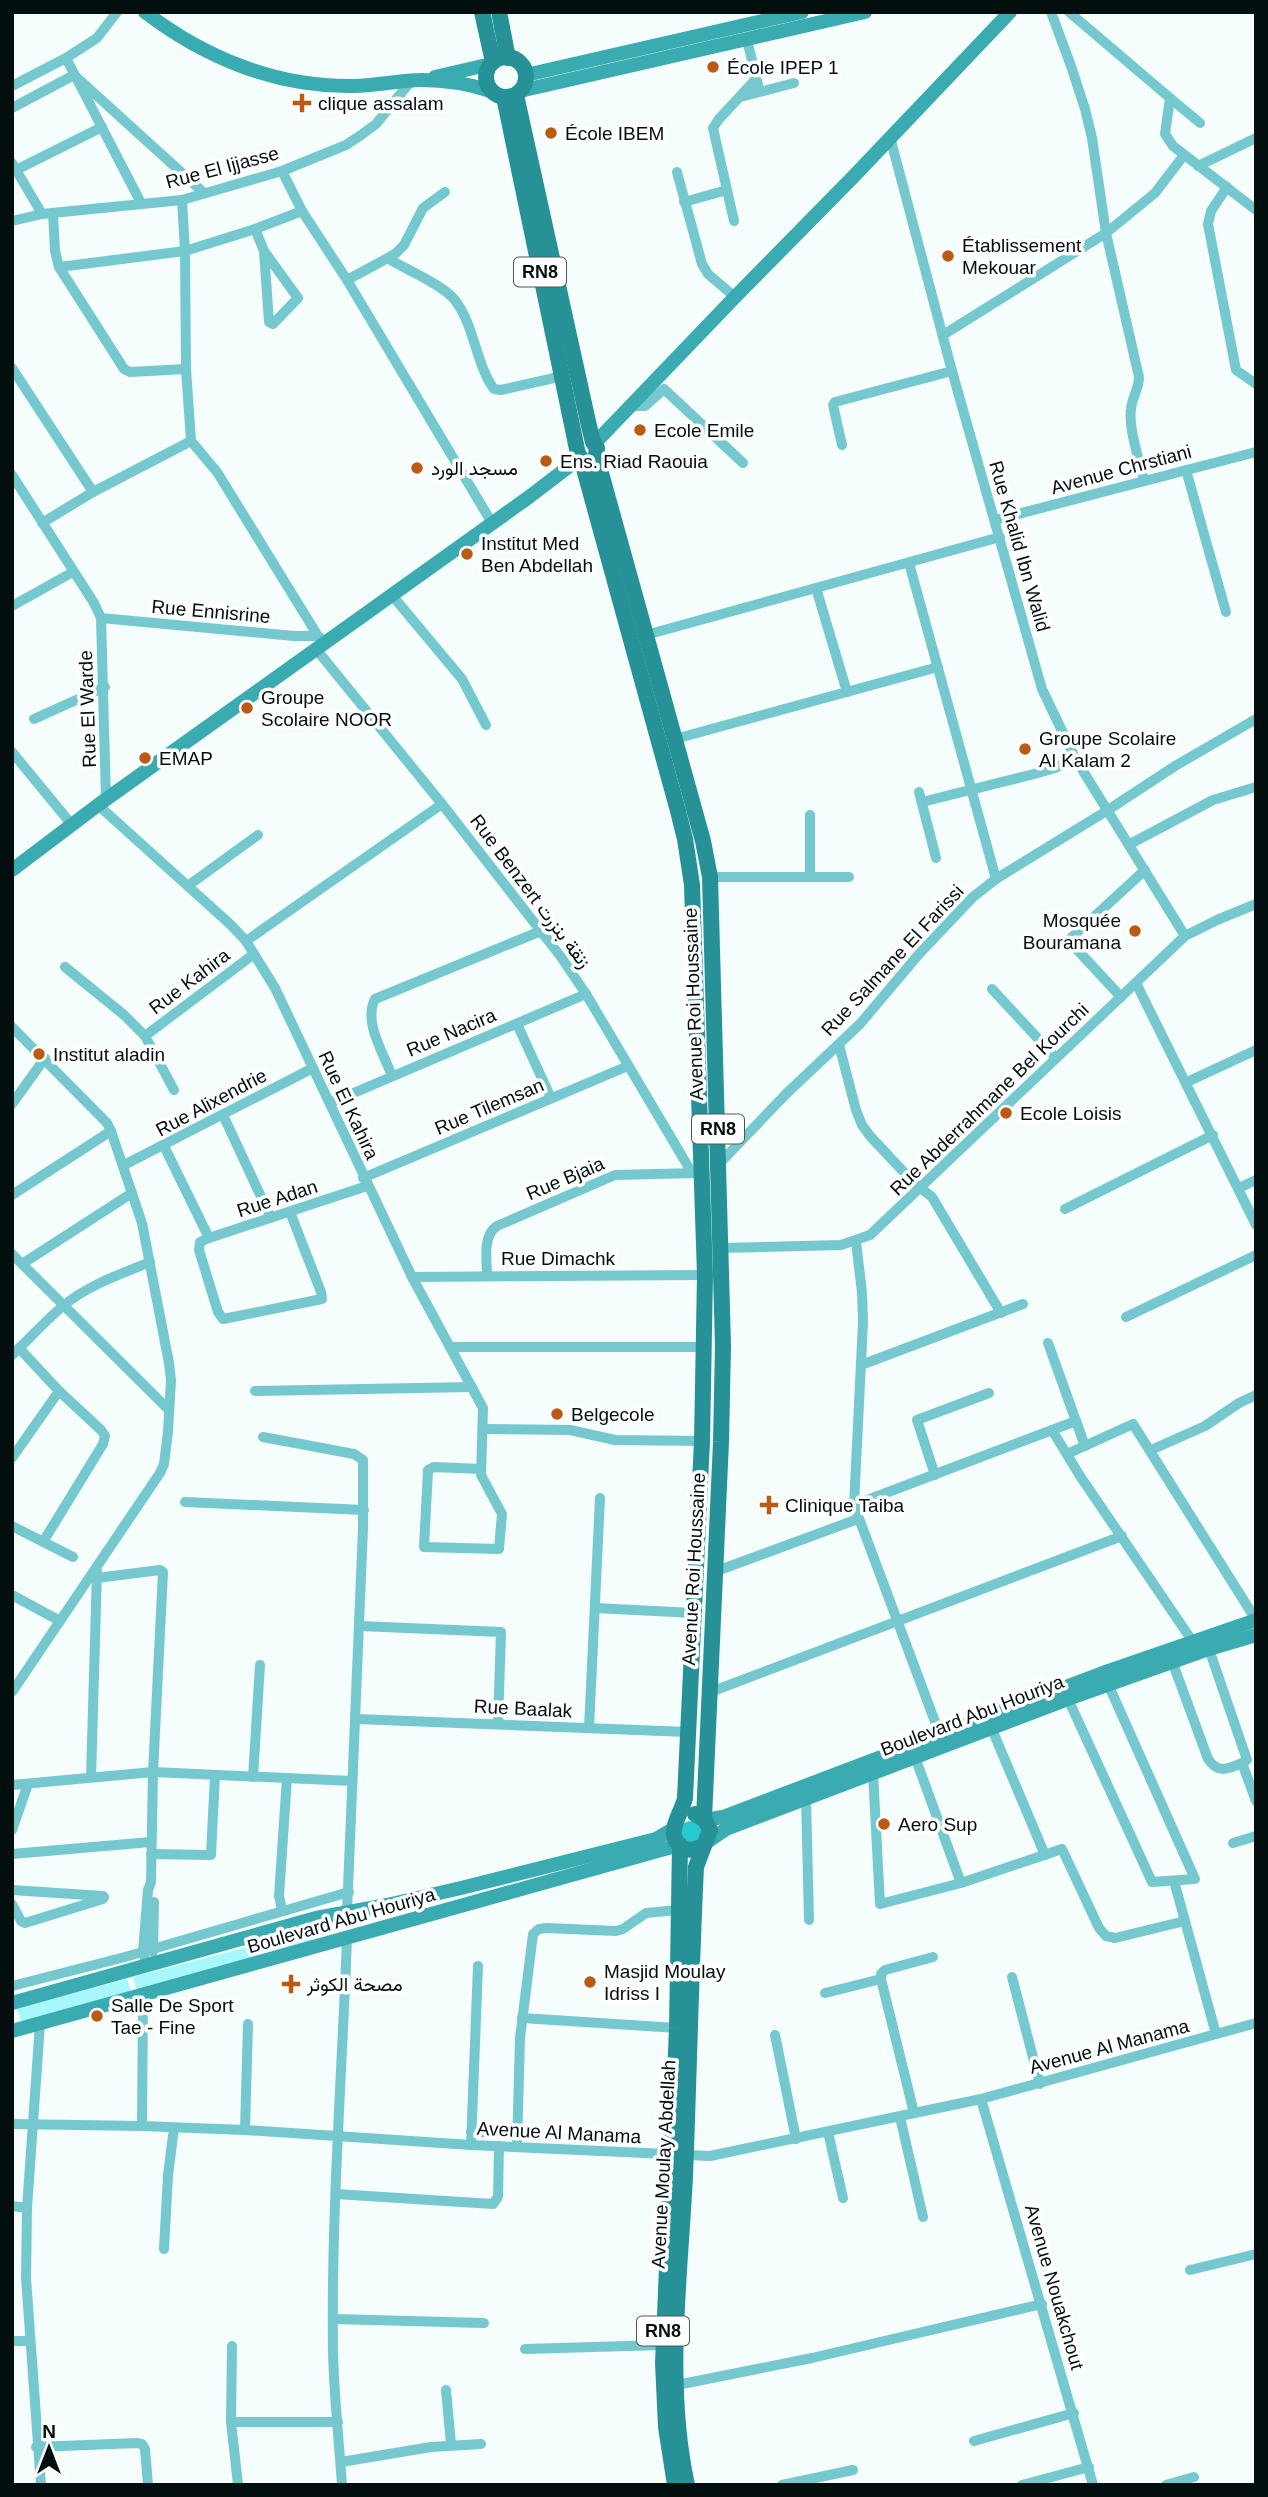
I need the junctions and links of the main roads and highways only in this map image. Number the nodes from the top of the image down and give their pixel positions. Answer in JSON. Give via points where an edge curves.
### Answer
{"nodes":[{"id":1,"x":482,"y":12,"type":"edge"},
{"id":2,"x":499,"y":12,"type":"edge"},
{"id":3,"x":802,"y":12,"type":"edge"},
{"id":4,"x":866,"y":12,"type":"edge"},
{"id":5,"x":988,"y":12,"type":"edge"},
{"id":6,"x":147,"y":13,"type":"edge"},
{"id":7,"x":1006,"y":14,"type":"edge"},
{"id":8,"x":991,"y":30,"type":"junction"},
{"id":9,"x":497,"y":61,"type":"junction"},
{"id":10,"x":526,"y":75,"type":"junction"},
{"id":11,"x":417,"y":81,"type":"junction"},
{"id":12,"x":507,"y":94,"type":"junction"},
{"id":13,"x":587,"y":451,"type":"junction"},
{"id":14,"x":14,"y":864,"type":"edge"},
{"id":15,"x":1256,"y":1620,"type":"edge"},
{"id":16,"x":1256,"y":1635,"type":"edge"},
{"id":17,"x":704,"y":1819,"type":"junction"},
{"id":18,"x":676,"y":1824,"type":"junction"},
{"id":19,"x":705,"y":1844,"type":"junction"},
{"id":20,"x":679,"y":1846,"type":"junction"},
{"id":21,"x":12,"y":2003,"type":"edge"},
{"id":22,"x":12,"y":2031,"type":"edge"},
{"id":23,"x":679,"y":2156,"type":"junction"},
{"id":24,"x":675,"y":2485,"type":"edge"},
{"id":25,"x":687,"y":2485,"type":"edge"}],
"edges":[{"from":1,"to":9,"type":"main road","number":"RN8"},
{"from":2,"to":9,"type":"main road","number":"RN8"},
{"from":3,"to":10,"type":"main road"},
{"from":4,"to":12,"type":"main road"},
{"from":5,"to":8,"type":"main road"},
{"from":6,"to":11,"type":"main road","via":[[213,55],[278,78],[351,86]]},
{"from":7,"to":8,"type":"main road"},
{"from":8,"to":13,"type":"main road"},
{"from":9,"to":10,"type":"main road","via":[[521,64]]},
{"from":9,"to":11,"type":"main road"},
{"from":9,"to":12,"type":"main road","number":"RN8","via":[[485,79]]},
{"from":10,"to":12,"type":"main road","via":[[525,84]]},
{"from":11,"to":12,"type":"main road","via":[[466,83]]},
{"from":12,"to":13,"type":"main road","name":"Avenue Roi Houssaine","number":"RN8"},
{"from":12,"to":13,"type":"main road","name":"Avenue Roi Houssaine","number":"RN8","via":[[563,376]]},
{"from":13,"to":14,"type":"main road"},
{"from":13,"to":17,"type":"main road","name":"Avenue Roi Houssaine","number":"RN8","via":[[646,635],[710,877],[721,1248],[721,1428]]},
{"from":13,"to":18,"type":"main road","name":"Avenue Roi Houssaine","number":"RN8","via":[[690,861],[704,1348],[685,1798]]},
{"from":15,"to":17,"type":"main road","name":"Boulevard Abu Houriya","via":[[723,1817]]},
{"from":16,"to":19,"type":"main road","name":"Boulevard Abu Houriya","via":[[991,1727],[726,1829]]},
{"from":17,"to":18,"type":"main road","via":[[689,1814]]},
{"from":17,"to":19,"type":"main road","number":"RN8","via":[[710,1830]]},
{"from":18,"to":20,"type":"main road","number":"RN8","via":[[674,1838]]},
{"from":18,"to":21,"type":"main road","name":"Boulevard Abu Houriya","via":[[656,1839],[631,1846],[316,1918]]},
{"from":19,"to":20,"type":"main road","via":[[691,1850]]},
{"from":19,"to":23,"type":"main road","name":"Avenue Moulay Abdellah","number":"RN8","via":[[696,1867]]},
{"from":20,"to":22,"type":"main road","name":"Boulevard Abu Houriya"},
{"from":20,"to":23,"type":"main road","name":"Avenue Moulay Abdellah","number":"RN8"},
{"from":23,"to":24,"type":"main road","name":"Avenue Moulay Abdellah","number":"RN8","via":[[663,2345],[664,2406]]},
{"from":23,"to":25,"type":"main road","name":"Avenue Moulay Abdellah","number":"RN8","via":[[677,2385]]}]}
